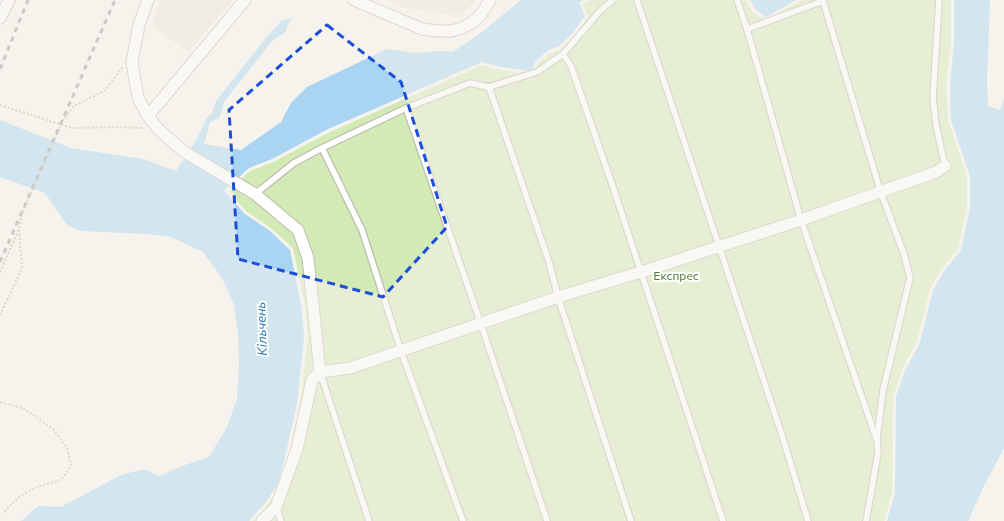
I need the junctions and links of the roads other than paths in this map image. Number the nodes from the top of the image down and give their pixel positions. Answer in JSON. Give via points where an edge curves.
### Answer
{"nodes":[{"id":1,"x":9,"y":0,"type":"edge"},
{"id":2,"x":148,"y":0,"type":"edge"},
{"id":3,"x":245,"y":0,"type":"edge"},
{"id":4,"x":354,"y":0,"type":"edge"},
{"id":5,"x":490,"y":0,"type":"edge"},
{"id":6,"x":613,"y":0,"type":"edge"},
{"id":7,"x":637,"y":0,"type":"edge"},
{"id":8,"x":737,"y":0,"type":"edge"},
{"id":9,"x":939,"y":0,"type":"edge"},
{"id":10,"x":823,"y":1,"type":"edge"},
{"id":11,"x":0,"y":18,"type":"edge"},
{"id":12,"x":747,"y":29,"type":"junction"},
{"id":13,"x":563,"y":54,"type":"junction"},
{"id":14,"x":489,"y":87,"type":"junction"},
{"id":15,"x":406,"y":108,"type":"junction"},
{"id":16,"x":148,"y":116,"type":"junction"},
{"id":17,"x":322,"y":148,"type":"junction"},
{"id":18,"x":945,"y":166,"type":"joint"},
{"id":19,"x":251,"y":191,"type":"junction"},
{"id":20,"x":881,"y":193,"type":"junction"},
{"id":21,"x":801,"y":220,"type":"junction"},
{"id":22,"x":720,"y":246,"type":"junction"},
{"id":23,"x":641,"y":272,"type":"junction"},
{"id":24,"x":558,"y":297,"type":"junction"},
{"id":25,"x":481,"y":324,"type":"junction"},
{"id":26,"x":401,"y":351,"type":"junction"},
{"id":27,"x":320,"y":372,"type":"junction"},
{"id":28,"x":877,"y":439,"type":"junction"},
{"id":29,"x":276,"y":507,"type":"junction"},
{"id":30,"x":262,"y":521,"type":"edge"},
{"id":31,"x":281,"y":521,"type":"edge"},
{"id":32,"x":369,"y":521,"type":"edge"},
{"id":33,"x":463,"y":521,"type":"edge"},
{"id":34,"x":547,"y":521,"type":"edge"},
{"id":35,"x":631,"y":521,"type":"edge"},
{"id":36,"x":723,"y":521,"type":"edge"},
{"id":37,"x":808,"y":521,"type":"edge"},
{"id":38,"x":866,"y":521,"type":"edge"}],
"edges":[{"from":1,"to":11,"type":"street"},
{"from":2,"to":16,"type":"street","via":[[132,62],[138,98]]},
{"from":3,"to":16,"type":"street"},
{"from":4,"to":5,"type":"street","via":[[422,29],[438,31],[462,28],[473,22]]},
{"from":6,"to":13,"type":"lane","via":[[600,11]]},
{"from":7,"to":22,"type":"lane"},
{"from":8,"to":12,"type":"lane"},
{"from":9,"to":18,"type":"lane","via":[[933,98]]},
{"from":10,"to":12,"type":"lane"},
{"from":10,"to":20,"type":"lane"},
{"from":12,"to":21,"type":"lane"},
{"from":13,"to":14,"type":"lane","via":[[537,72]]},
{"from":13,"to":23,"type":"lane","via":[[571,66]]},
{"from":14,"to":15,"type":"lane","via":[[470,83]]},
{"from":14,"to":24,"type":"lane","via":[[549,262]]},
{"from":15,"to":17,"type":"lane"},
{"from":15,"to":25,"type":"lane"},
{"from":16,"to":19,"type":"street","via":[[158,129],[183,151]]},
{"from":17,"to":19,"type":"lane"},
{"from":17,"to":26,"type":"lane","via":[[362,230]]},
{"from":18,"to":20,"type":"street","via":[[936,172]]},
{"from":19,"to":27,"type":"street","via":[[298,230],[308,258]]},
{"from":20,"to":21,"type":"street"},
{"from":20,"to":28,"type":"lane","via":[[904,254],[910,278],[883,390]]},
{"from":21,"to":22,"type":"street"},
{"from":21,"to":28,"type":"lane"},
{"from":22,"to":23,"type":"street"},
{"from":22,"to":37,"type":"lane"},
{"from":23,"to":24,"type":"street"},
{"from":23,"to":36,"type":"lane"},
{"from":24,"to":25,"type":"street"},
{"from":24,"to":35,"type":"lane"},
{"from":25,"to":26,"type":"street"},
{"from":25,"to":34,"type":"lane"},
{"from":26,"to":27,"type":"street","via":[[350,368]]},
{"from":26,"to":33,"type":"lane"},
{"from":27,"to":29,"type":"street","via":[[312,380],[297,450]]},
{"from":27,"to":32,"type":"lane"},
{"from":28,"to":38,"type":"lane","via":[[878,454]]},
{"from":29,"to":30,"type":"street"},
{"from":29,"to":31,"type":"lane"}]}
